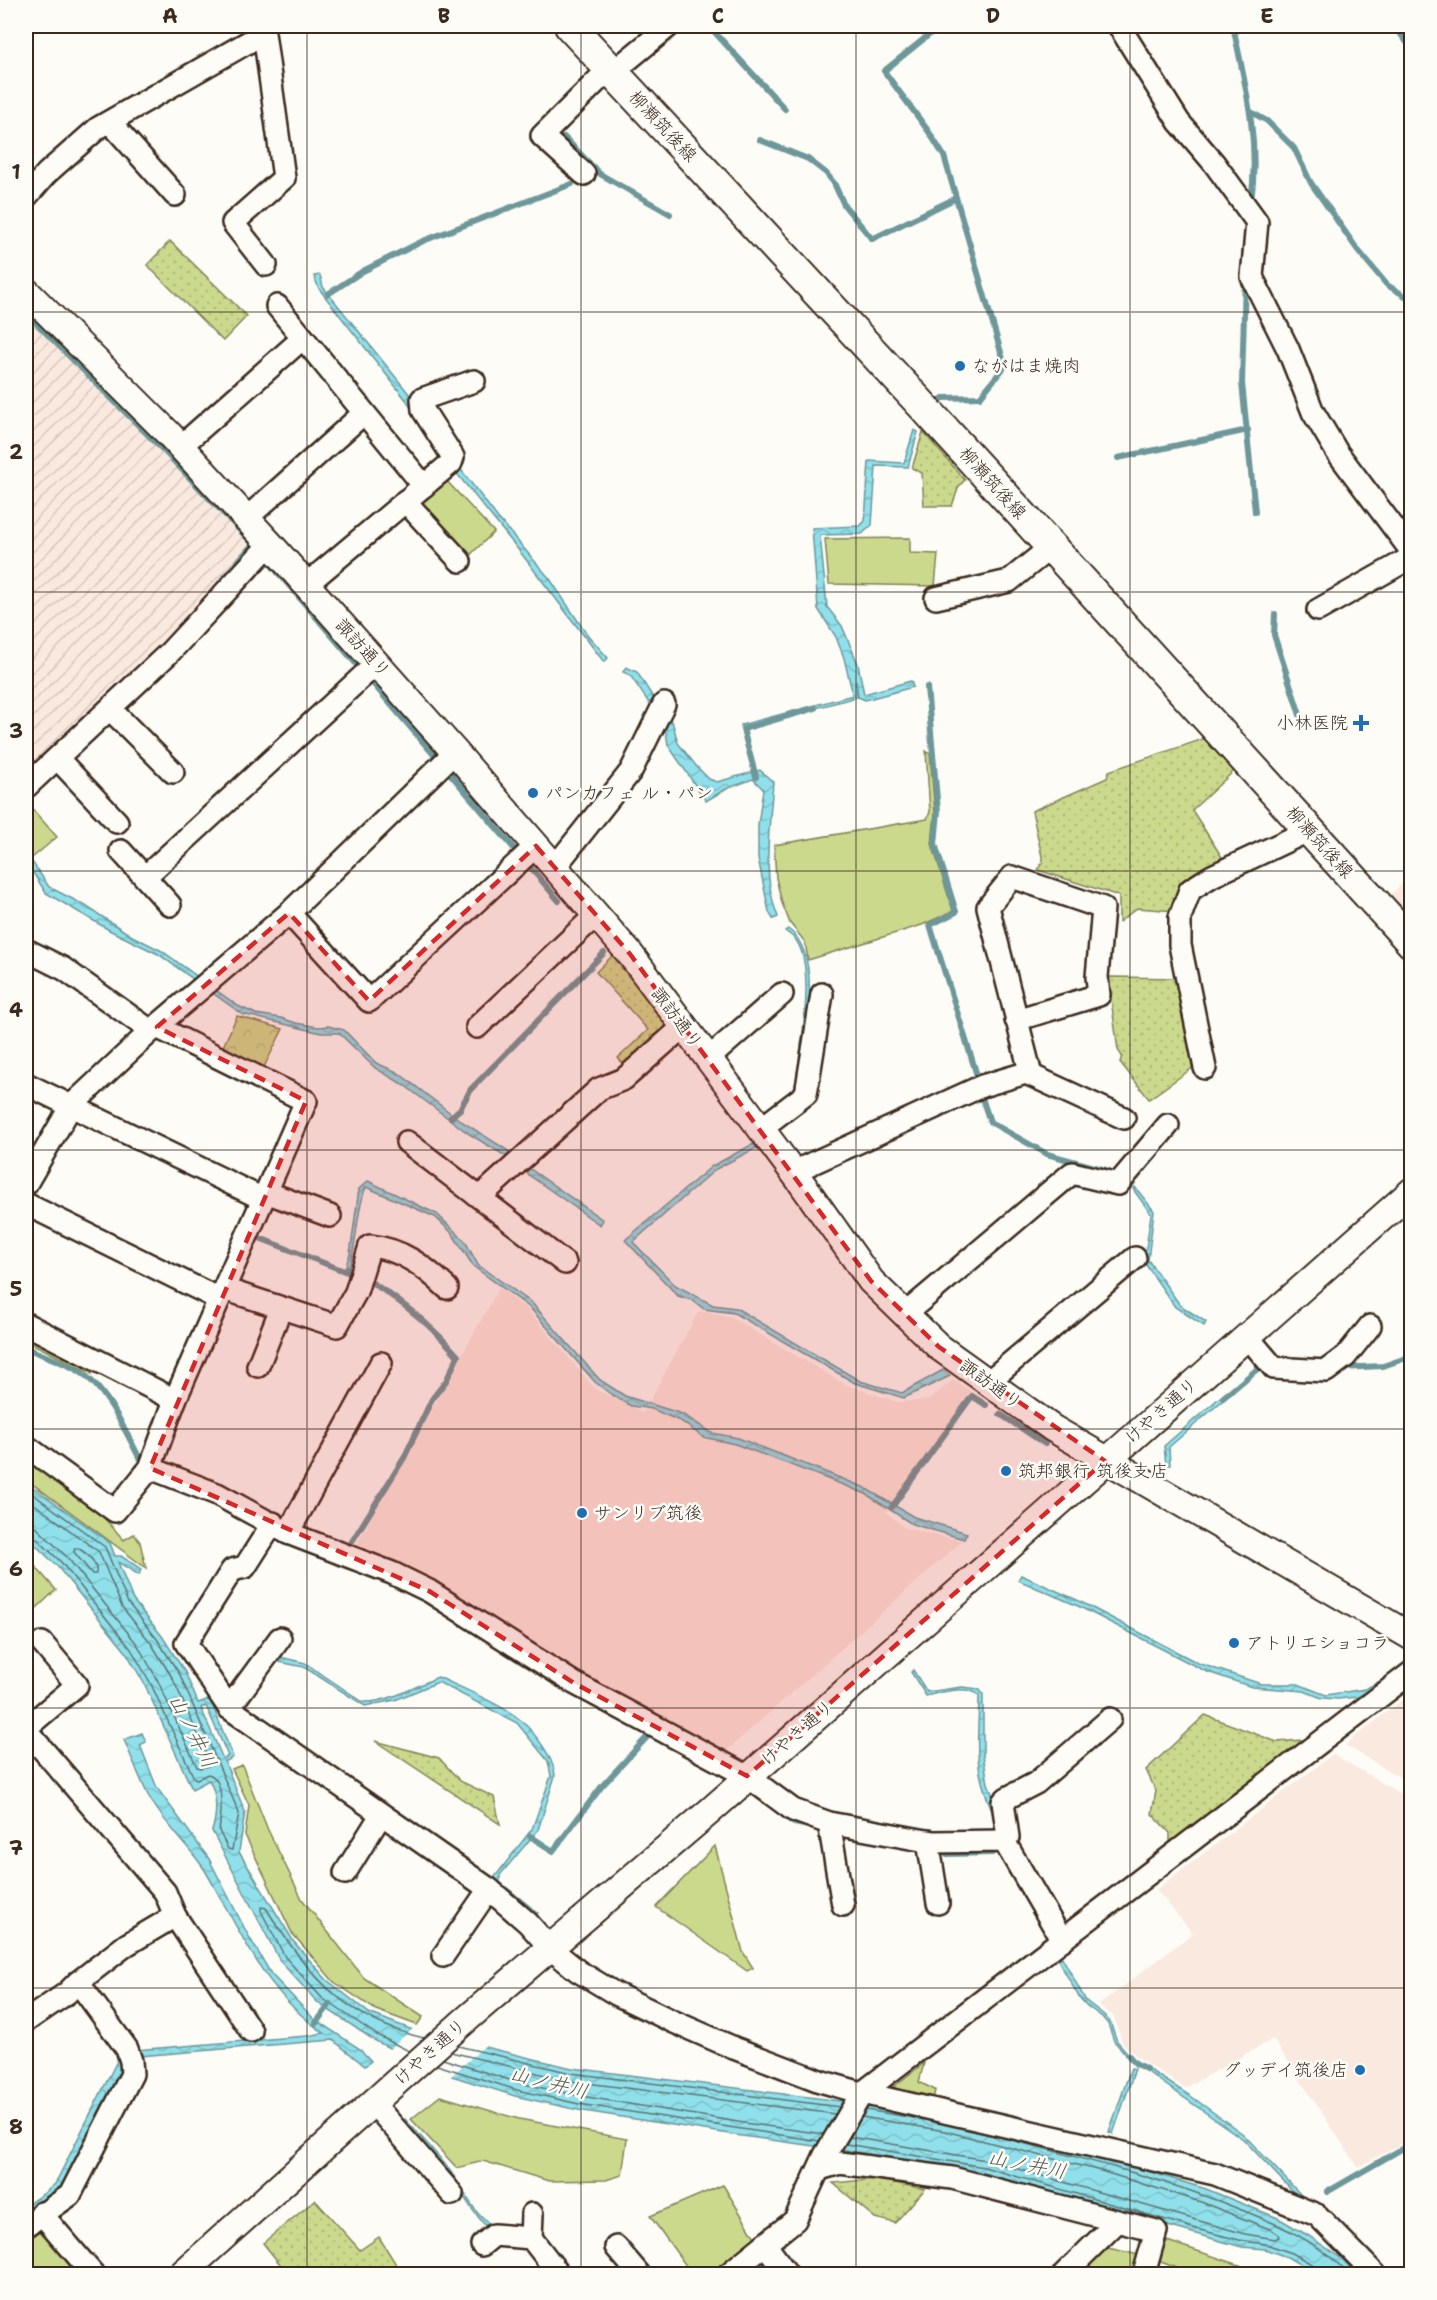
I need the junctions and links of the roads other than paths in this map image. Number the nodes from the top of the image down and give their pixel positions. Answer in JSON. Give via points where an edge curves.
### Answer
{"nodes":[{"id":1,"x":570,"y":26,"type":"edge"},
{"id":2,"x":669,"y":26,"type":"edge"},
{"id":3,"x":1119,"y":26,"type":"edge"},
{"id":4,"x":612,"y":70,"type":"junction"},
{"id":5,"x":110,"y":122,"type":"junction"},
{"id":6,"x":584,"y":174,"type":"dead end"},
{"id":7,"x":174,"y":195,"type":"dead end"},
{"id":8,"x":26,"y":197,"type":"edge"},
{"id":9,"x":266,"y":265,"type":"dead end"},
{"id":10,"x":26,"y":291,"type":"edge"},
{"id":11,"x":277,"y":306,"type":"dead end"},
{"id":12,"x":303,"y":338,"type":"junction"},
{"id":13,"x":474,"y":381,"type":"dead end"},
{"id":14,"x":364,"y":413,"type":"junction"},
{"id":15,"x":180,"y":447,"type":"junction"},
{"id":16,"x":424,"y":486,"type":"junction"},
{"id":17,"x":405,"y":501,"type":"junction"},
{"id":18,"x":247,"y":518,"type":"junction"},
{"id":19,"x":270,"y":544,"type":"junction"},
{"id":20,"x":1051,"y":547,"type":"junction"},
{"id":21,"x":1412,"y":552,"type":"edge"},
{"id":22,"x":1412,"y":557,"type":"edge"},
{"id":23,"x":460,"y":561,"type":"dead end"},
{"id":24,"x":307,"y":584,"type":"junction"},
{"id":25,"x":936,"y":598,"type":"dead end"},
{"id":26,"x":1318,"y":610,"type":"dead end"},
{"id":27,"x":377,"y":663,"type":"junction"},
{"id":28,"x":664,"y":704,"type":"dead end"},
{"id":29,"x":110,"y":709,"type":"junction"},
{"id":30,"x":455,"y":752,"type":"junction"},
{"id":31,"x":58,"y":759,"type":"junction"},
{"id":32,"x":173,"y":772,"type":"dead end"},
{"id":33,"x":26,"y":788,"type":"edge"},
{"id":34,"x":117,"y":822,"type":"dead end"},
{"id":35,"x":1310,"y":830,"type":"junction"},
{"id":36,"x":536,"y":846,"type":"junction"},
{"id":37,"x":121,"y":851,"type":"dead end"},
{"id":38,"x":562,"y":858,"type":"dead end"},
{"id":39,"x":145,"y":877,"type":"junction"},
{"id":40,"x":170,"y":905,"type":"dead end"},
{"id":41,"x":289,"y":913,"type":"junction"},
{"id":42,"x":596,"y":915,"type":"junction"},
{"id":43,"x":1412,"y":943,"type":"edge"},
{"id":44,"x":26,"y":950,"type":"edge"},
{"id":45,"x":782,"y":994,"type":"dead end"},
{"id":46,"x":822,"y":994,"type":"dead end"},
{"id":47,"x":1016,"y":1020,"type":"junction"},
{"id":48,"x":684,"y":1026,"type":"junction"},
{"id":49,"x":477,"y":1027,"type":"dead end"},
{"id":50,"x":154,"y":1029,"type":"junction"},
{"id":51,"x":708,"y":1059,"type":"junction"},
{"id":52,"x":1205,"y":1068,"type":"dead end"},
{"id":53,"x":1031,"y":1075,"type":"junction"},
{"id":54,"x":26,"y":1084,"type":"edge"},
{"id":55,"x":71,"y":1106,"type":"junction"},
{"id":56,"x":1124,"y":1118,"type":"dead end"},
{"id":57,"x":772,"y":1120,"type":"dead end"},
{"id":58,"x":1168,"y":1125,"type":"dead end"},
{"id":59,"x":407,"y":1142,"type":"dead end"},
{"id":60,"x":793,"y":1172,"type":"junction"},
{"id":61,"x":26,"y":1185,"type":"edge"},
{"id":62,"x":1412,"y":1191,"type":"edge"},
{"id":63,"x":265,"y":1196,"type":"junction"},
{"id":64,"x":481,"y":1196,"type":"junction"},
{"id":65,"x":26,"y":1204,"type":"edge"},
{"id":66,"x":330,"y":1216,"type":"dead end"},
{"id":67,"x":1135,"y":1258,"type":"dead end"},
{"id":68,"x":566,"y":1263,"type":"dead end"},
{"id":69,"x":447,"y":1288,"type":"dead end"},
{"id":70,"x":222,"y":1294,"type":"junction"},
{"id":71,"x":281,"y":1308,"type":"junction"},
{"id":72,"x":905,"y":1314,"type":"junction"},
{"id":73,"x":26,"y":1324,"type":"edge"},
{"id":74,"x":1370,"y":1326,"type":"dead end"},
{"id":75,"x":1247,"y":1336,"type":"junction"},
{"id":76,"x":381,"y":1363,"type":"dead end"},
{"id":77,"x":258,"y":1366,"type":"dead end"},
{"id":78,"x":988,"y":1382,"type":"junction"},
{"id":79,"x":175,"y":1400,"type":"junction"},
{"id":80,"x":26,"y":1446,"type":"edge"},
{"id":81,"x":1105,"y":1461,"type":"junction"},
{"id":82,"x":150,"y":1468,"type":"junction"},
{"id":83,"x":280,"y":1528,"type":"junction"},
{"id":84,"x":1412,"y":1637,"type":"edge"},
{"id":85,"x":280,"y":1638,"type":"dead end"},
{"id":86,"x":42,"y":1643,"type":"dead end"},
{"id":87,"x":1412,"y":1672,"type":"edge"},
{"id":88,"x":229,"y":1708,"type":"junction"},
{"id":89,"x":1110,"y":1719,"type":"dead end"},
{"id":90,"x":26,"y":1729,"type":"edge"},
{"id":91,"x":747,"y":1776,"type":"junction"},
{"id":92,"x":381,"y":1815,"type":"junction"},
{"id":93,"x":829,"y":1823,"type":"junction"},
{"id":94,"x":1004,"y":1841,"type":"junction"},
{"id":95,"x":928,"y":1842,"type":"junction"},
{"id":96,"x":345,"y":1873,"type":"dead end"},
{"id":97,"x":489,"y":1889,"type":"junction"},
{"id":98,"x":938,"y":1903,"type":"dead end"},
{"id":99,"x":843,"y":1905,"type":"dead end"},
{"id":100,"x":175,"y":1916,"type":"junction"},
{"id":101,"x":1062,"y":1940,"type":"junction"},
{"id":102,"x":551,"y":1949,"type":"junction"},
{"id":103,"x":443,"y":1956,"type":"dead end"},
{"id":104,"x":78,"y":1982,"type":"junction"},
{"id":105,"x":26,"y":2020,"type":"edge"},
{"id":106,"x":251,"y":2031,"type":"dead end"},
{"id":107,"x":862,"y":2093,"type":"junction"},
{"id":108,"x":373,"y":2103,"type":"junction"},
{"id":109,"x":822,"y":2162,"type":"junction"},
{"id":110,"x":452,"y":2194,"type":"dead end"},
{"id":111,"x":532,"y":2214,"type":"dead end"},
{"id":112,"x":33,"y":2220,"type":"edge"},
{"id":113,"x":1117,"y":2222,"type":"junction"},
{"id":114,"x":531,"y":2238,"type":"junction"},
{"id":115,"x":765,"y":2244,"type":"junction"},
{"id":116,"x":482,"y":2246,"type":"dead end"},
{"id":117,"x":616,"y":2247,"type":"dead end"},
{"id":118,"x":93,"y":2274,"type":"edge"},
{"id":119,"x":182,"y":2274,"type":"edge"},
{"id":120,"x":559,"y":2274,"type":"edge"},
{"id":121,"x":639,"y":2274,"type":"edge"},
{"id":122,"x":728,"y":2274,"type":"edge"},
{"id":123,"x":787,"y":2274,"type":"edge"},
{"id":124,"x":1064,"y":2274,"type":"edge"},
{"id":125,"x":1144,"y":2274,"type":"edge"},
{"id":126,"x":1375,"y":2274,"type":"edge"}],
"edges":[{"from":1,"to":4,"type":"main road","name":"柳瀬筑後線"},
{"from":2,"to":4,"type":"street"},
{"from":3,"to":21,"type":"street","via":[[1179,122],[1257,222],[1252,277],[1288,349],[1313,412],[1337,452]]},
{"from":4,"to":6,"type":"street","via":[[542,136]]},
{"from":4,"to":20,"type":"main road","name":"柳瀬筑後線"},
{"from":5,"to":7,"type":"street"},
{"from":5,"to":8,"type":"street","via":[[47,172]]},
{"from":5,"to":9,"type":"street","via":[[264,33],[284,178],[233,223]]},
{"from":10,"to":15,"type":"street","name":"諏訪通り"},
{"from":11,"to":12,"type":"street"},
{"from":12,"to":14,"type":"street"},
{"from":12,"to":15,"type":"street"},
{"from":13,"to":16,"type":"street","via":[[422,399],[423,410],[453,457],[452,463]]},
{"from":14,"to":16,"type":"street"},
{"from":14,"to":18,"type":"street"},
{"from":15,"to":18,"type":"street","name":"諏訪通り"},
{"from":16,"to":17,"type":"street"},
{"from":17,"to":23,"type":"street"},
{"from":17,"to":24,"type":"street"},
{"from":18,"to":19,"type":"street","name":"諏訪通り"},
{"from":19,"to":24,"type":"street","name":"諏訪通り"},
{"from":19,"to":29,"type":"street","via":[[171,652]]},
{"from":20,"to":25,"type":"street","via":[[1009,581]]},
{"from":20,"to":35,"type":"main road","name":"柳瀬筑後線"},
{"from":22,"to":26,"type":"street"},
{"from":24,"to":27,"type":"street","name":"諏訪通り"},
{"from":27,"to":30,"type":"street","name":"諏訪通り"},
{"from":27,"to":39,"type":"street"},
{"from":28,"to":38,"type":"street","via":[[631,771]]},
{"from":29,"to":31,"type":"street"},
{"from":29,"to":32,"type":"street"},
{"from":30,"to":36,"type":"street","name":"諏訪通り"},
{"from":30,"to":41,"type":"street"},
{"from":31,"to":33,"type":"street"},
{"from":31,"to":34,"type":"street"},
{"from":35,"to":43,"type":"main road","name":"柳瀬筑後線"},
{"from":35,"to":52,"type":"street","via":[[1190,890],[1180,917],[1180,945]]},
{"from":36,"to":41,"type":"street","via":[[369,1001]]},
{"from":36,"to":42,"type":"street","name":"諏訪通り"},
{"from":37,"to":39,"type":"street"},
{"from":39,"to":40,"type":"street"},
{"from":41,"to":50,"type":"street"},
{"from":42,"to":48,"type":"street","name":"諏訪通り"},
{"from":42,"to":49,"type":"street"},
{"from":44,"to":50,"type":"street","via":[[64,969]]},
{"from":45,"to":51,"type":"street"},
{"from":46,"to":57,"type":"street","via":[[806,1094]]},
{"from":47,"to":47,"type":"street","via":[[988,907],[1012,877],[1103,908],[1099,996]]},
{"from":47,"to":53,"type":"street"},
{"from":48,"to":51,"type":"street","name":"諏訪通り"},
{"from":48,"to":64,"type":"street","via":[[624,1079],[599,1089]]},
{"from":50,"to":55,"type":"street"},
{"from":50,"to":63,"type":"street","via":[[306,1101]]},
{"from":51,"to":60,"type":"street","name":"諏訪通り"},
{"from":53,"to":56,"type":"street"},
{"from":53,"to":60,"type":"street","via":[[1026,1073],[982,1086]]},
{"from":54,"to":55,"type":"street"},
{"from":55,"to":61,"type":"street"},
{"from":55,"to":63,"type":"street"},
{"from":58,"to":72,"type":"street","via":[[1118,1184],[1072,1173]]},
{"from":59,"to":64,"type":"street"},
{"from":60,"to":72,"type":"street","name":"諏訪通り","via":[[871,1281]]},
{"from":62,"to":75,"type":"street","name":"けやき通り"},
{"from":63,"to":66,"type":"street"},
{"from":63,"to":70,"type":"street"},
{"from":64,"to":68,"type":"street"},
{"from":65,"to":70,"type":"street"},
{"from":67,"to":78,"type":"street"},
{"from":69,"to":71,"type":"street","via":[[425,1267],[388,1248],[370,1246],[356,1292],[337,1326]]},
{"from":70,"to":71,"type":"street"},
{"from":70,"to":79,"type":"street"},
{"from":71,"to":77,"type":"street"},
{"from":72,"to":78,"type":"street","name":"諏訪通り","via":[[939,1347]]},
{"from":73,"to":79,"type":"street"},
{"from":74,"to":75,"type":"street","via":[[1346,1356],[1326,1371],[1274,1368]]},
{"from":75,"to":81,"type":"street","name":"けやき通り"},
{"from":76,"to":83,"type":"street"},
{"from":78,"to":81,"type":"street","name":"諏訪通り"},
{"from":79,"to":82,"type":"street"},
{"from":80,"to":82,"type":"street","via":[[116,1511]]},
{"from":81,"to":84,"type":"street","name":"諏訪通り"},
{"from":81,"to":91,"type":"street","name":"けやき通り"},
{"from":82,"to":83,"type":"street","via":[[217,1494]]},
{"from":83,"to":88,"type":"street","via":[[245,1567],[232,1570],[186,1642]]},
{"from":83,"to":91,"type":"street","via":[[429,1591],[574,1683]]},
{"from":85,"to":88,"type":"street"},
{"from":86,"to":90,"type":"street","via":[[77,1685]]},
{"from":87,"to":101,"type":"street"},
{"from":88,"to":92,"type":"street"},
{"from":89,"to":94,"type":"street","via":[[1036,1783],[1003,1802],[1008,1837]]},
{"from":90,"to":100,"type":"street","via":[[165,1892]]},
{"from":91,"to":93,"type":"street","via":[[793,1810]]},
{"from":91,"to":102,"type":"street","name":"けやき通り"},
{"from":92,"to":96,"type":"street"},
{"from":92,"to":97,"type":"street"},
{"from":93,"to":95,"type":"street"},
{"from":93,"to":99,"type":"street"},
{"from":94,"to":95,"type":"street"},
{"from":94,"to":101,"type":"street"},
{"from":95,"to":98,"type":"street"},
{"from":97,"to":102,"type":"street"},
{"from":97,"to":103,"type":"street"},
{"from":100,"to":104,"type":"street","via":[[126,1945]]},
{"from":100,"to":106,"type":"street"},
{"from":101,"to":107,"type":"street"},
{"from":102,"to":107,"type":"street","via":[[616,1994],[672,2021]]},
{"from":102,"to":108,"type":"street","name":"けやき通り"},
{"from":104,"to":105,"type":"street"},
{"from":104,"to":112,"type":"street","via":[[129,2055],[132,2074],[70,2194]]},
{"from":107,"to":109,"type":"street"},
{"from":107,"to":126,"type":"street","via":[[1215,2174],[1317,2215]]},
{"from":108,"to":110,"type":"street"},
{"from":108,"to":119,"type":"street","name":"けやき通り"},
{"from":109,"to":113,"type":"street","via":[[952,2178]]},
{"from":109,"to":115,"type":"street","via":[[795,2220]]},
{"from":111,"to":114,"type":"street"},
{"from":112,"to":118,"type":"street"},
{"from":113,"to":124,"type":"street"},
{"from":113,"to":125,"type":"street","via":[[1156,2231]]},
{"from":114,"to":116,"type":"street","via":[[494,2235]]},
{"from":114,"to":120,"type":"street"},
{"from":115,"to":122,"type":"street"},
{"from":115,"to":123,"type":"street"},
{"from":117,"to":121,"type":"street"}]}
